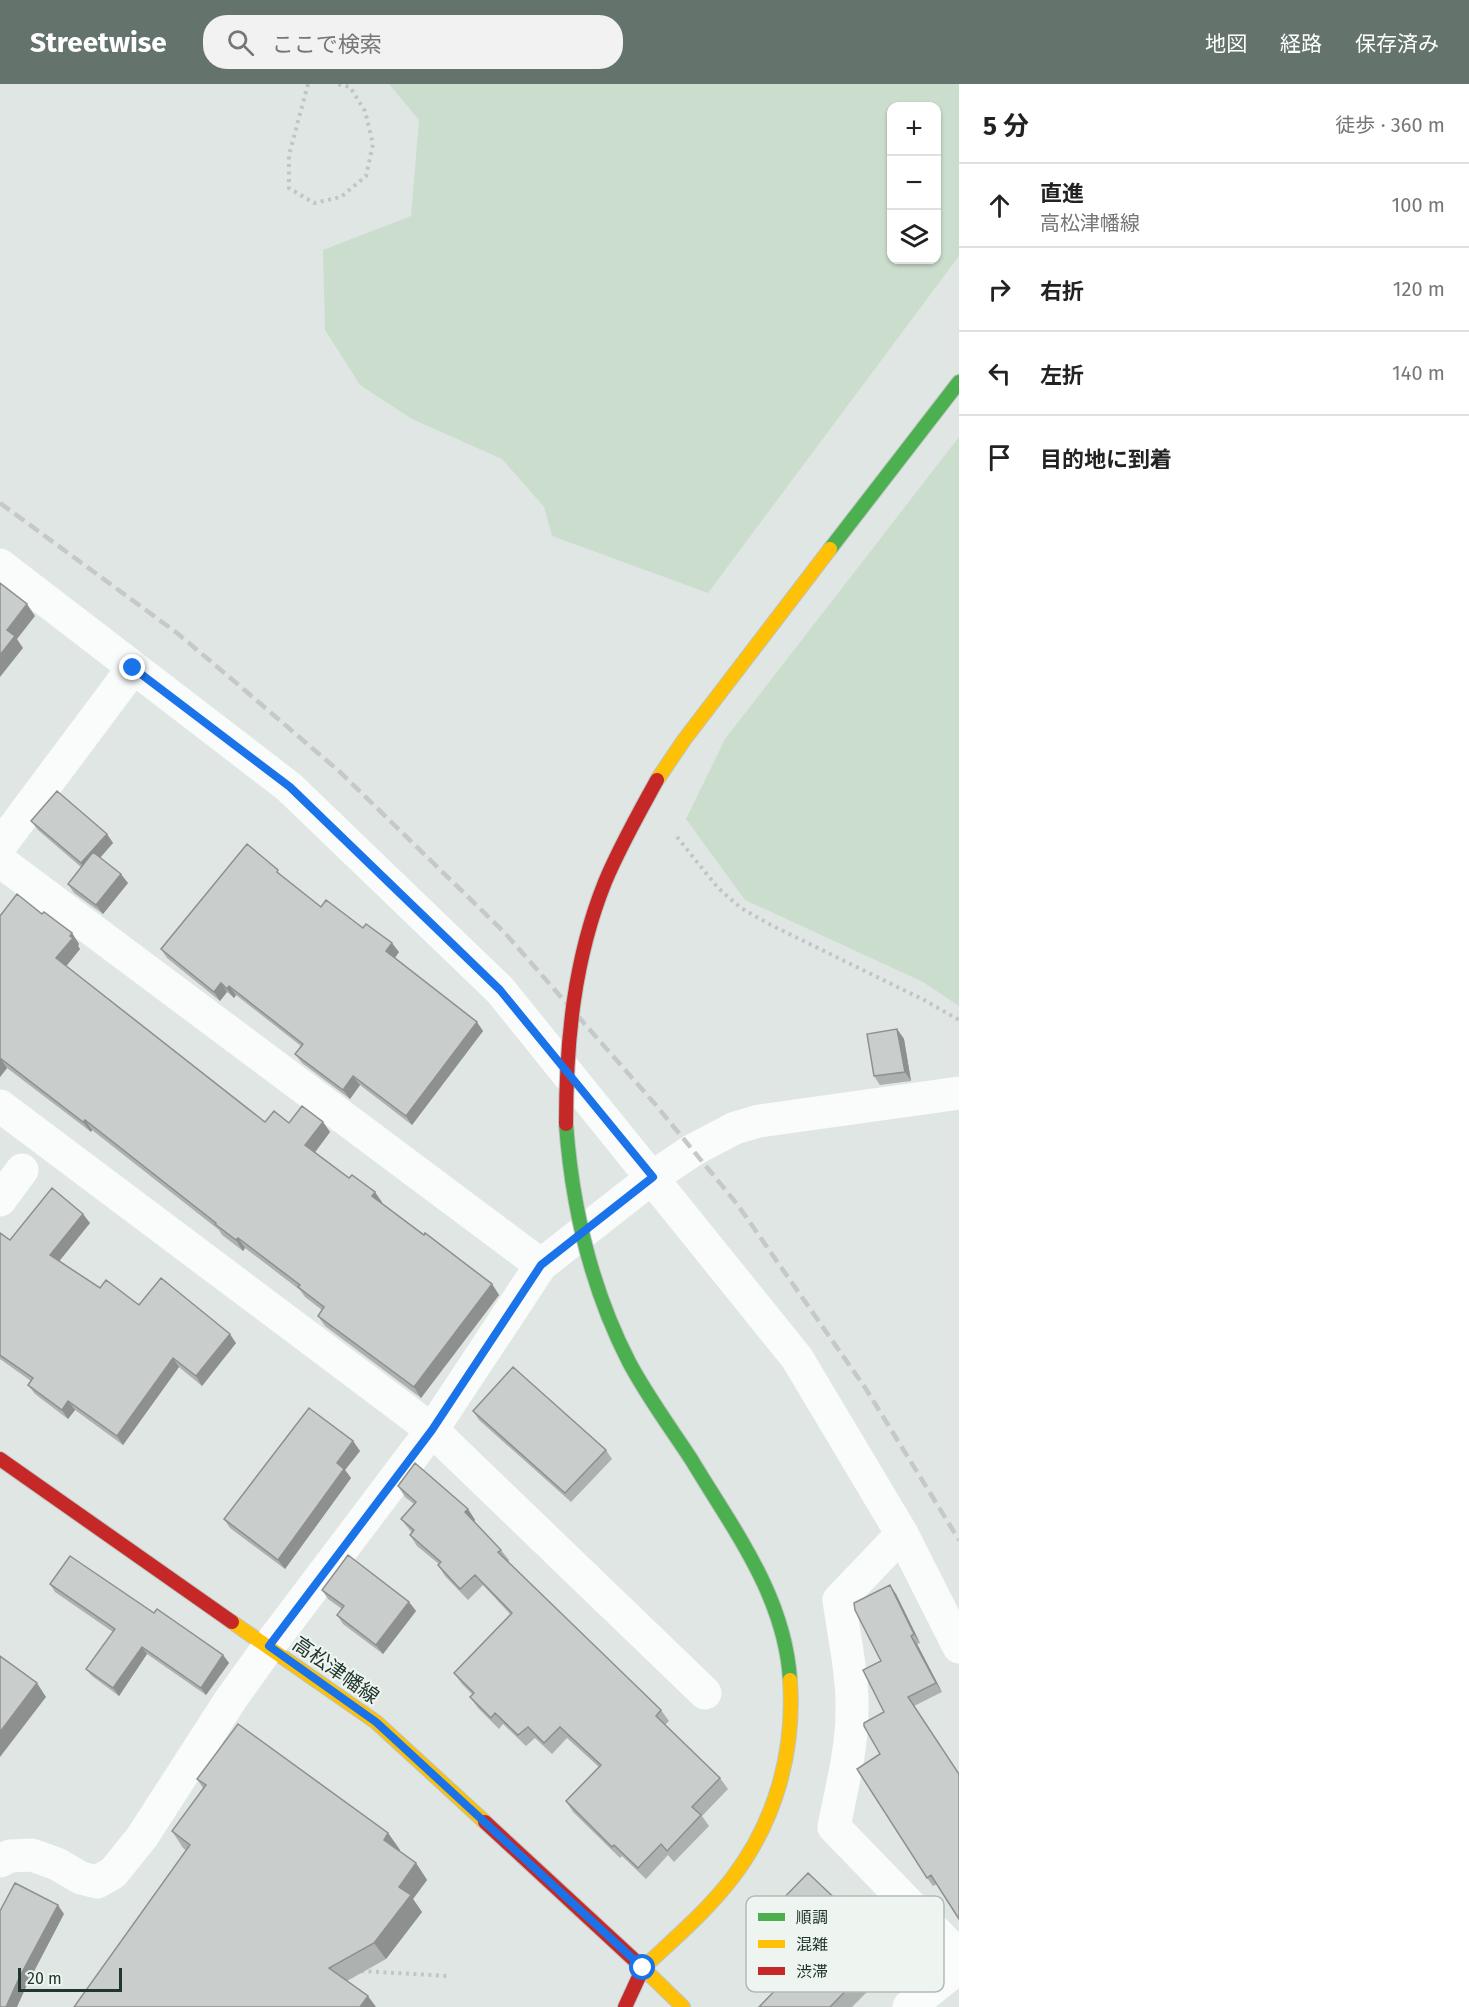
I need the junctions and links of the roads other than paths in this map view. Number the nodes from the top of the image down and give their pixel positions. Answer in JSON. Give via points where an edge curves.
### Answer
{"nodes":[{"id":1,"x":959,"y":382,"type":"edge"},
{"id":2,"x":0,"y":565,"type":"edge"},
{"id":3,"x":133,"y":668,"type":"junction"},
{"id":4,"x":0,"y":846,"type":"edge"},
{"id":5,"x":0,"y":861,"type":"edge"},
{"id":6,"x":959,"y":1093,"type":"edge"},
{"id":7,"x":0,"y":1106,"type":"edge"},
{"id":8,"x":22,"y":1170,"type":"dead end"},
{"id":9,"x":653,"y":1177,"type":"junction"},
{"id":10,"x":0,"y":1200,"type":"edge"},
{"id":11,"x":541,"y":1265,"type":"junction"},
{"id":12,"x":432,"y":1430,"type":"junction"},
{"id":13,"x":0,"y":1459,"type":"edge"},
{"id":14,"x":902,"y":1534,"type":"junction"},
{"id":15,"x":269,"y":1646,"type":"junction"},
{"id":16,"x":959,"y":1647,"type":"edge"},
{"id":17,"x":705,"y":1693,"type":"dead end"},
{"id":18,"x":0,"y":1861,"type":"edge"},
{"id":19,"x":901,"y":1896,"type":"edge"},
{"id":20,"x":944,"y":1941,"type":"edge"},
{"id":21,"x":959,"y":1956,"type":"edge"},
{"id":22,"x":959,"y":1967,"type":"edge"},
{"id":23,"x":643,"y":1968,"type":"junction"},
{"id":24,"x":944,"y":1979,"type":"edge"},
{"id":25,"x":928,"y":1992,"type":"edge"},
{"id":26,"x":625,"y":2007,"type":"edge"},
{"id":27,"x":683,"y":2007,"type":"edge"},
{"id":28,"x":909,"y":2007,"type":"edge"}],
"edges":[{"from":1,"to":23,"type":"street","bridge":true,"via":[[698,721],[657,780],[625,838],[599,898],[569,1026],[565,1092],[569,1158],[579,1223],[597,1286],[622,1347],[770,1593],[785,1641],[791,1681],[790,1740],[779,1789],[760,1835],[733,1877]]},
{"from":2,"to":3,"type":"street"},
{"from":3,"to":4,"type":"street"},
{"from":3,"to":9,"type":"street","via":[[290,787],[500,990]]},
{"from":5,"to":11,"type":"street"},
{"from":6,"to":9,"type":"street","via":[[759,1121],[712,1138]]},
{"from":7,"to":12,"type":"street"},
{"from":8,"to":10,"type":"street"},
{"from":9,"to":11,"type":"street"},
{"from":9,"to":14,"type":"street","via":[[797,1358]]},
{"from":11,"to":12,"type":"street"},
{"from":12,"to":15,"type":"street"},
{"from":12,"to":17,"type":"street"},
{"from":13,"to":15,"type":"street","name":"高松津幡線"},
{"from":14,"to":16,"type":"street"},
{"from":14,"to":19,"type":"street","via":[[839,1600],[852,1712],[834,1827]]},
{"from":15,"to":18,"type":"street","via":[[142,1837],[113,1873],[97,1882],[32,1855],[10,1856]]},
{"from":15,"to":23,"type":"street","name":"高松津幡線","via":[[376,1722]]},
{"from":20,"to":21,"type":"street"},
{"from":22,"to":24,"type":"street"},
{"from":23,"to":26,"type":"street"},
{"from":23,"to":27,"type":"street","name":"高松津幡線"},
{"from":25,"to":28,"type":"street"}]}
